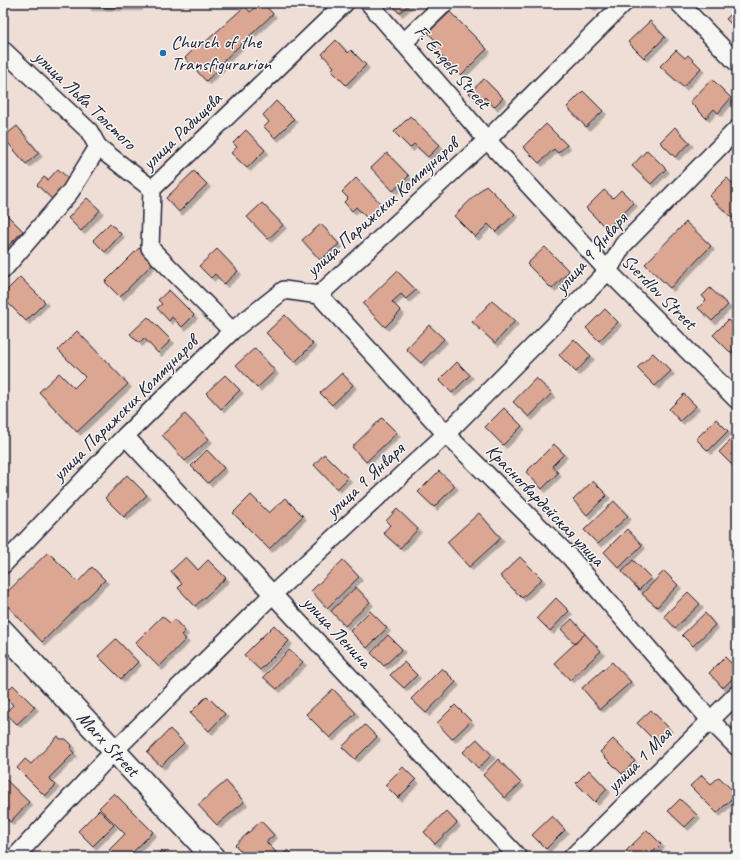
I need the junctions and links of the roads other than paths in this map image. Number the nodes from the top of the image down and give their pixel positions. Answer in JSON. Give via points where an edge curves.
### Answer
{"nodes":[{"id":1,"x":345,"y":3,"type":"edge"},
{"id":2,"x":369,"y":3,"type":"edge"},
{"id":3,"x":445,"y":3,"type":"edge"},
{"id":4,"x":624,"y":3,"type":"edge"},
{"id":5,"x":678,"y":3,"type":"edge"},
{"id":6,"x":403,"y":43,"type":"junction"},
{"id":7,"x":3,"y":50,"type":"edge"},
{"id":8,"x":737,"y":63,"type":"edge"},
{"id":9,"x":737,"y":129,"type":"edge"},
{"id":10,"x":487,"y":140,"type":"junction"},
{"id":11,"x":98,"y":146,"type":"junction"},
{"id":12,"x":152,"y":189,"type":"junction"},
{"id":13,"x":3,"y":270,"type":"edge"},
{"id":14,"x":608,"y":271,"type":"junction"},
{"id":15,"x":319,"y":295,"type":"junction"},
{"id":16,"x":232,"y":331,"type":"junction"},
{"id":17,"x":737,"y":400,"type":"edge"},
{"id":18,"x":446,"y":434,"type":"junction"},
{"id":19,"x":125,"y":436,"type":"junction"},
{"id":20,"x":3,"y":565,"type":"edge"},
{"id":21,"x":273,"y":594,"type":"junction"},
{"id":22,"x":3,"y":631,"type":"edge"},
{"id":23,"x":737,"y":694,"type":"edge"},
{"id":24,"x":710,"y":720,"type":"junction"},
{"id":25,"x":737,"y":747,"type":"edge"},
{"id":26,"x":114,"y":750,"type":"junction"},
{"id":27,"x":15,"y":857,"type":"edge"},
{"id":28,"x":213,"y":857,"type":"edge"},
{"id":29,"x":518,"y":857,"type":"edge"},
{"id":30,"x":572,"y":857,"type":"edge"}],
"edges":[{"from":1,"to":12,"type":"street","name":"улица Радищева"},
{"from":2,"to":6,"type":"street","name":"F. Engels Street"},
{"from":3,"to":6,"type":"street"},
{"from":4,"to":10,"type":"street","name":"улица Парижских Коммунаров"},
{"from":5,"to":8,"type":"street"},
{"from":6,"to":10,"type":"street","name":"F. Engels Street"},
{"from":7,"to":11,"type":"street","name":"улица Льва Толстого","via":[[89,131]]},
{"from":9,"to":14,"type":"street","name":"улица 9 Января","via":[[623,245]]},
{"from":10,"to":14,"type":"street","name":"Sverdlov Street"},
{"from":10,"to":15,"type":"street","name":"улица Парижских Коммунаров"},
{"from":11,"to":12,"type":"street","name":"улица Льва Толстого"},
{"from":11,"to":13,"type":"street","via":[[70,192]]},
{"from":12,"to":16,"type":"street","via":[[150,248]]},
{"from":14,"to":17,"type":"street","name":"Sverdlov Street"},
{"from":14,"to":18,"type":"street","name":"улица 9 Января"},
{"from":15,"to":16,"type":"street","name":"улица Парижских Коммунаров","via":[[284,290]]},
{"from":15,"to":18,"type":"street","name":"Красногвардейская улица"},
{"from":16,"to":19,"type":"street","name":"улица Парижских Коммунаров"},
{"from":18,"to":21,"type":"street","name":"улица 9 Января"},
{"from":18,"to":24,"type":"street","name":"Красногвардейская улица","via":[[570,557]]},
{"from":19,"to":20,"type":"street","name":"улица Парижских Коммунаров"},
{"from":19,"to":21,"type":"street","name":"улица Ленина"},
{"from":21,"to":26,"type":"street","name":"улица 9 Января"},
{"from":21,"to":29,"type":"street","name":"улица Ленина"},
{"from":22,"to":26,"type":"street","name":"Marx Street"},
{"from":23,"to":24,"type":"street","name":"улица 1 Мая"},
{"from":24,"to":25,"type":"street","name":"Красногвардейская улица"},
{"from":24,"to":30,"type":"street","name":"улица 1 Мая"},
{"from":26,"to":27,"type":"street","name":"улица 9 Января"},
{"from":26,"to":28,"type":"street","name":"Marx Street"}]}
